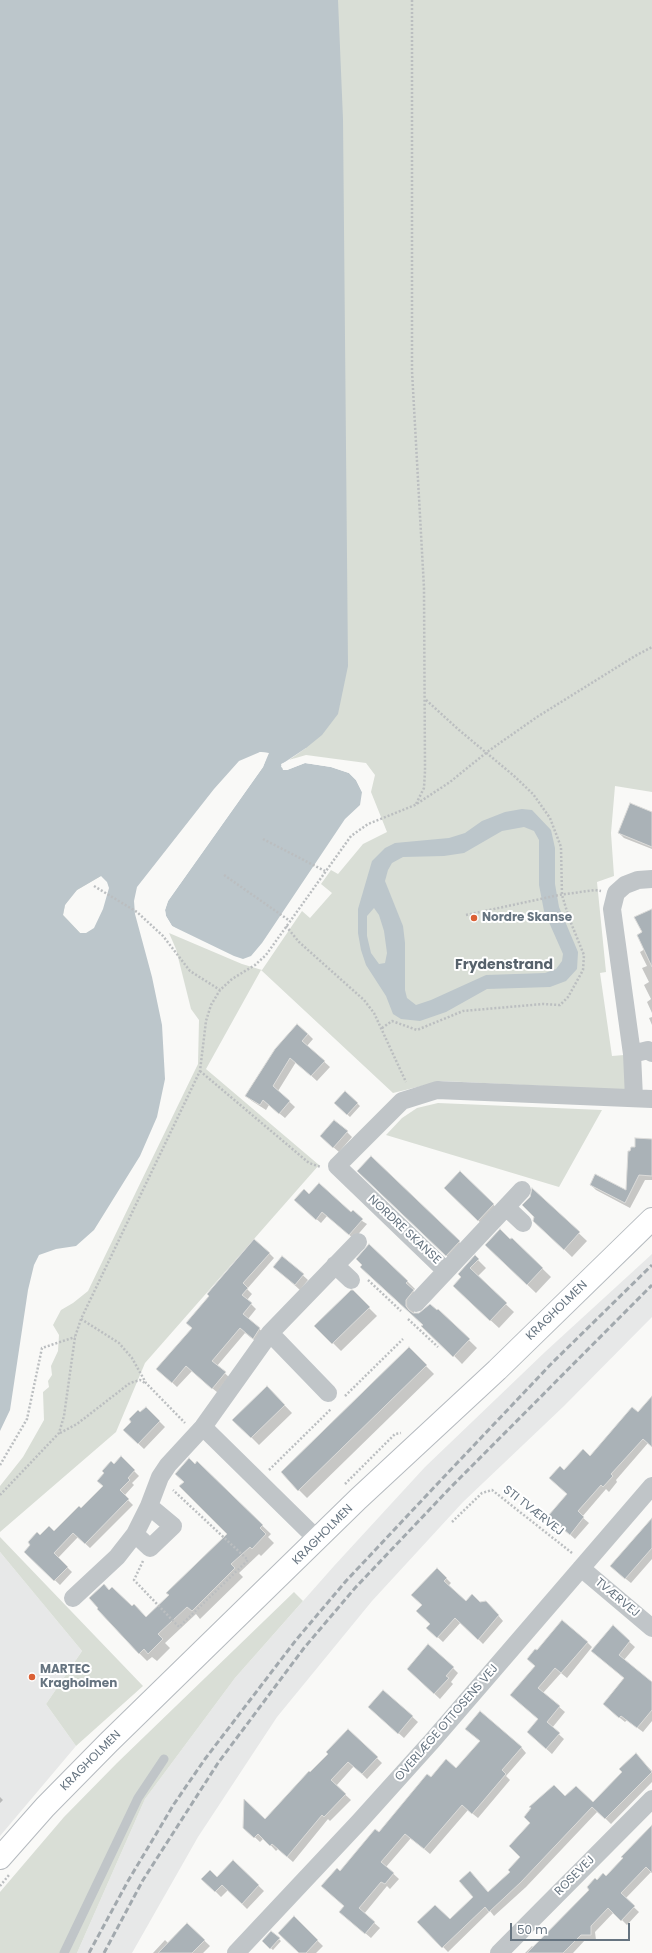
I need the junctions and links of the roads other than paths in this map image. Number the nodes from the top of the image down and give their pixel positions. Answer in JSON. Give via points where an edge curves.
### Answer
{"nodes":[{"id":1,"x":652,"y":879,"type":"edge"},
{"id":2,"x":652,"y":1053,"type":"edge"},
{"id":3,"x":632,"y":1054,"type":"junction"},
{"id":4,"x":634,"y":1098,"type":"junction"},
{"id":5,"x":652,"y":1099,"type":"edge"},
{"id":6,"x":522,"y":1190,"type":"dead end"},
{"id":7,"x":506,"y":1207,"type":"junction"},
{"id":8,"x":652,"y":1219,"type":"edge"},
{"id":9,"x":523,"y":1223,"type":"dead end"},
{"id":10,"x":358,"y":1242,"type":"dead end"},
{"id":11,"x":335,"y":1265,"type":"junction"},
{"id":12,"x":446,"y":1271,"type":"junction"},
{"id":13,"x":351,"y":1280,"type":"dead end"},
{"id":14,"x":416,"y":1303,"type":"dead end"},
{"id":15,"x":270,"y":1333,"type":"junction"},
{"id":16,"x":328,"y":1393,"type":"dead end"},
{"id":17,"x":203,"y":1427,"type":"junction"},
{"id":18,"x":652,"y":1486,"type":"edge"},
{"id":19,"x":149,"y":1506,"type":"junction"},
{"id":20,"x":135,"y":1534,"type":"junction"},
{"id":21,"x":318,"y":1540,"type":"junction"},
{"id":22,"x":583,"y":1565,"type":"junction"},
{"id":23,"x":73,"y":1598,"type":"dead end"},
{"id":24,"x":652,"y":1628,"type":"edge"},
{"id":25,"x":164,"y":1759,"type":"dead end"},
{"id":26,"x":652,"y":1799,"type":"edge"},
{"id":27,"x":0,"y":1858,"type":"edge"},
{"id":28,"x":64,"y":1953,"type":"edge"},
{"id":29,"x":236,"y":1953,"type":"edge"},
{"id":30,"x":499,"y":1953,"type":"edge"}],
"edges":[{"from":1,"to":3,"type":"street","via":[[624,885],[616,893],[612,909]]},
{"from":2,"to":3,"type":"street","via":[[648,1050]]},
{"from":3,"to":4,"type":"street"},
{"from":4,"to":5,"type":"street"},
{"from":4,"to":12,"type":"street","name":"NORDRE SKANSE","via":[[438,1090],[410,1098],[397,1106],[337,1166]]},
{"from":6,"to":7,"type":"street","name":"NORDRE SKANSE"},
{"from":7,"to":9,"type":"street"},
{"from":7,"to":12,"type":"street","name":"NORDRE SKANSE"},
{"from":8,"to":21,"type":"street","name":"KRAGHOLMEN"},
{"from":10,"to":11,"type":"street"},
{"from":11,"to":13,"type":"street"},
{"from":11,"to":15,"type":"street"},
{"from":12,"to":14,"type":"street","name":"NORDRE SKANSE"},
{"from":15,"to":16,"type":"street"},
{"from":15,"to":17,"type":"street"},
{"from":17,"to":19,"type":"street","via":[[168,1465],[160,1477]]},
{"from":17,"to":21,"type":"street"},
{"from":18,"to":22,"type":"street","name":"OVERLÆGE OTTOSENS VEJ"},
{"from":19,"to":20,"type":"street"},
{"from":19,"to":20,"type":"street","via":[[173,1526],[150,1548]]},
{"from":20,"to":23,"type":"street","via":[[118,1557]]},
{"from":21,"to":27,"type":"street","name":"KRAGHOLMEN","via":[[109,1742]]},
{"from":22,"to":24,"type":"street","name":"TVÆRVEJ"},
{"from":22,"to":29,"type":"street","name":"OVERLÆGE OTTOSENS VEJ","via":[[359,1822]]},
{"from":25,"to":28,"type":"lane","via":[[138,1798]]},
{"from":26,"to":30,"type":"street","name":"ROSEVEJ"}]}
